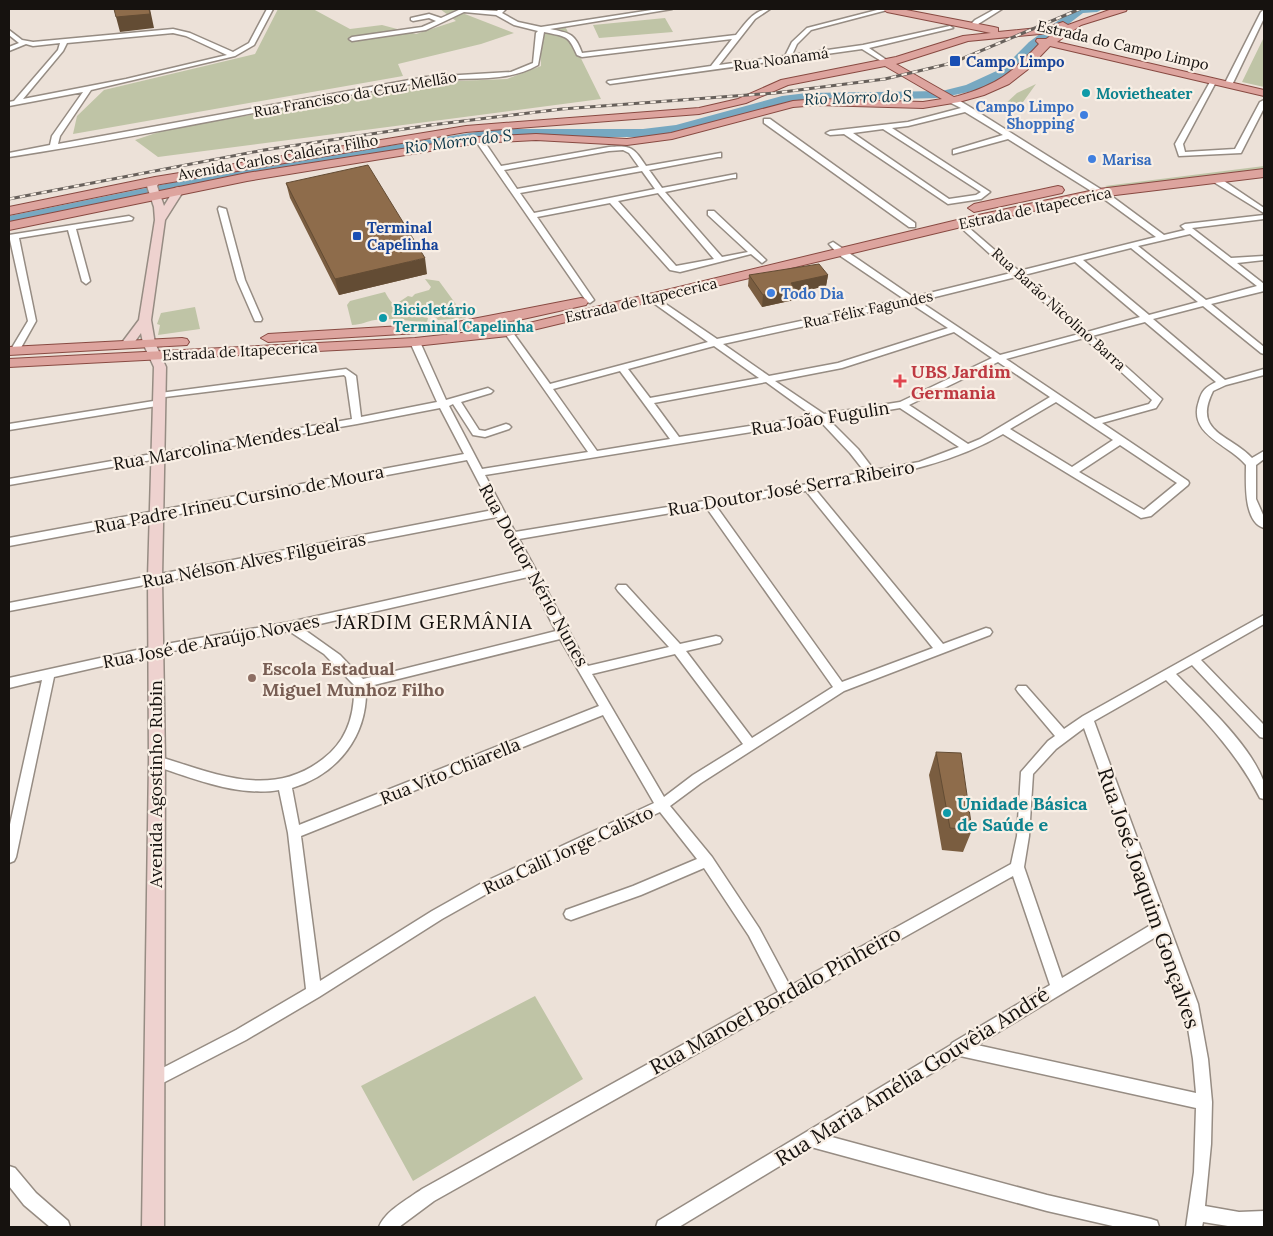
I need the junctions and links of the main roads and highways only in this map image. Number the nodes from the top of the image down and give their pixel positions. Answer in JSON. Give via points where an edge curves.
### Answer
{"nodes":[{"id":1,"x":884,"y":9,"type":"edge"},
{"id":2,"x":1108,"y":9,"type":"edge"},
{"id":3,"x":1122,"y":9,"type":"edge"},
{"id":4,"x":973,"y":25,"type":"junction"},
{"id":5,"x":1008,"y":34,"type":"junction"},
{"id":6,"x":985,"y":36,"type":"junction"},
{"id":7,"x":1048,"y":43,"type":"junction"},
{"id":8,"x":886,"y":62,"type":"junction"},
{"id":9,"x":1023,"y":68,"type":"junction"},
{"id":10,"x":1172,"y":73,"type":"junction"},
{"id":11,"x":1264,"y":93,"type":"edge"},
{"id":12,"x":961,"y":106,"type":"junction"},
{"id":13,"x":1264,"y":162,"type":"edge"},
{"id":14,"x":1264,"y":173,"type":"edge"},
{"id":15,"x":155,"y":191,"type":"junction"},
{"id":16,"x":176,"y":194,"type":"junction"},
{"id":17,"x":9,"y":211,"type":"edge"},
{"id":18,"x":937,"y":218,"type":"junction"},
{"id":19,"x":160,"y":220,"type":"junction"},
{"id":20,"x":10,"y":232,"type":"edge"},
{"id":21,"x":837,"y":249,"type":"junction"},
{"id":22,"x":146,"y":320,"type":"junction"},
{"id":23,"x":127,"y":344,"type":"junction"},
{"id":24,"x":152,"y":349,"type":"junction"},
{"id":25,"x":11,"y":355,"type":"edge"},
{"id":26,"x":153,"y":1227,"type":"edge"}],
"edges":[{"from":1,"to":4,"type":"main road","name":"Estrada do Campo Limpo"},
{"from":1,"to":8,"type":"main road","via":[[937,21],[952,32],[948,37],[895,49],[887,54]]},
{"from":2,"to":5,"type":"main road","name":"Avenida Carlos Caldeira Filho","via":[[1056,29]]},
{"from":3,"to":7,"type":"main road","name":"Avenida Carlos Caldeira Filho","via":[[1081,21]]},
{"from":4,"to":5,"type":"main road","name":"Estrada do Campo Limpo"},
{"from":4,"to":6,"type":"main road","via":[[986,33]]},
{"from":5,"to":6,"type":"main road","name":"Avenida Carlos Caldeira Filho"},
{"from":5,"to":7,"type":"main road","name":"Estrada do Campo Limpo"},
{"from":6,"to":8,"type":"main road","name":"Avenida Carlos Caldeira Filho","via":[[956,40]]},
{"from":7,"to":9,"type":"main road","name":"Avenida Carlos Caldeira Filho"},
{"from":7,"to":10,"type":"main road","name":"Estrada do Campo Limpo"},
{"from":8,"to":12,"type":"main road"},
{"from":8,"to":15,"type":"main road","name":"Avenida Carlos Caldeira Filho","via":[[785,82],[742,100],[700,111],[466,129]]},
{"from":9,"to":10,"type":"main road","via":[[1053,49]]},
{"from":9,"to":12,"type":"main road","name":"Avenida Carlos Caldeira Filho","via":[[1005,82],[971,96]]},
{"from":10,"to":11,"type":"main road","name":"Estrada do Campo Limpo"},
{"from":12,"to":16,"type":"main road","name":"Avenida Carlos Caldeira Filho","via":[[793,104],[685,133],[628,142],[536,137],[478,140]]},
{"from":13,"to":18,"type":"main road","name":"Estrada de Itapecerica","via":[[1086,185],[1000,201]]},
{"from":14,"to":21,"type":"main road","name":"Estrada de Itapecerica","via":[[1099,192]]},
{"from":15,"to":16,"type":"main road","name":"Avenida Carlos Caldeira Filho"},
{"from":15,"to":17,"type":"main road","name":"Avenida Carlos Caldeira Filho"},
{"from":15,"to":19,"type":"main road"},
{"from":15,"to":20,"type":"main road"},
{"from":16,"to":19,"type":"main road"},
{"from":18,"to":21,"type":"main road","name":"Estrada de Itapecerica"},
{"from":18,"to":21,"type":"main road","via":[[902,232]]},
{"from":19,"to":22,"type":"main road","name":"Avenida Agostinho Rubin"},
{"from":21,"to":24,"type":"main road","name":"Estrada de Itapecerica","via":[[762,260],[523,315],[452,327],[325,333],[236,345]]},
{"from":21,"to":24,"type":"main road","name":"Estrada de Itapecerica","via":[[508,332],[414,342]]},
{"from":22,"to":23,"type":"main road"},
{"from":22,"to":24,"type":"main road","name":"Avenida Agostinho Rubin"},
{"from":23,"to":24,"type":"main road","name":"Estrada de Itapecerica"},
{"from":23,"to":25,"type":"main road","name":"Estrada de Itapecerica"},
{"from":24,"to":25,"type":"main road","name":"Estrada de Itapecerica","via":[[27,362]]},
{"from":24,"to":26,"type":"main road","name":"Avenida Agostinho Rubin","via":[[160,366],[155,578],[157,761]]}]}
